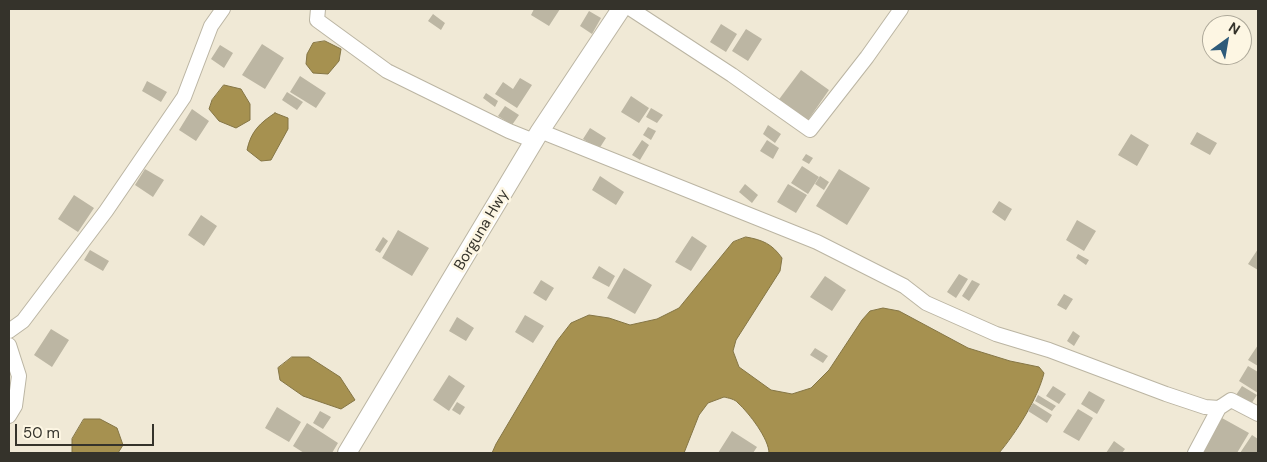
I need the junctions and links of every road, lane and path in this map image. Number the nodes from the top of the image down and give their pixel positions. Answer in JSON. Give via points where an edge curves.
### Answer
{"nodes":[{"id":1,"x":223,"y":9,"type":"edge"},
{"id":2,"x":318,"y":9,"type":"edge"},
{"id":3,"x":621,"y":9,"type":"edge"},
{"id":4,"x":631,"y":9,"type":"edge"},
{"id":5,"x":901,"y":9,"type":"edge"},
{"id":6,"x":537,"y":136,"type":"junction"},
{"id":7,"x":9,"y":331,"type":"edge"},
{"id":8,"x":9,"y":344,"type":"edge"},
{"id":9,"x":1219,"y":408,"type":"junction"},
{"id":10,"x":1258,"y":414,"type":"edge"},
{"id":11,"x":9,"y":416,"type":"edge"},
{"id":12,"x":347,"y":453,"type":"edge"},
{"id":13,"x":1195,"y":453,"type":"edge"}],
"edges":[{"from":1,"to":7,"type":"street","via":[[211,26],[184,97],[106,211],[24,321]]},
{"from":2,"to":6,"type":"street","via":[[317,20],[387,70],[508,131]]},
{"from":3,"to":6,"type":"street","name":"Borguna Hwy"},
{"from":4,"to":5,"type":"street","via":[[810,130]]},
{"from":6,"to":9,"type":"street","via":[[817,242],[874,269],[926,303],[996,334],[1205,407]]},
{"from":6,"to":12,"type":"street","name":"Borguna Hwy"},
{"from":8,"to":11,"type":"street","via":[[19,376],[15,406]]},
{"from":9,"to":10,"type":"street","via":[[1231,400]]},
{"from":9,"to":13,"type":"street"}]}
